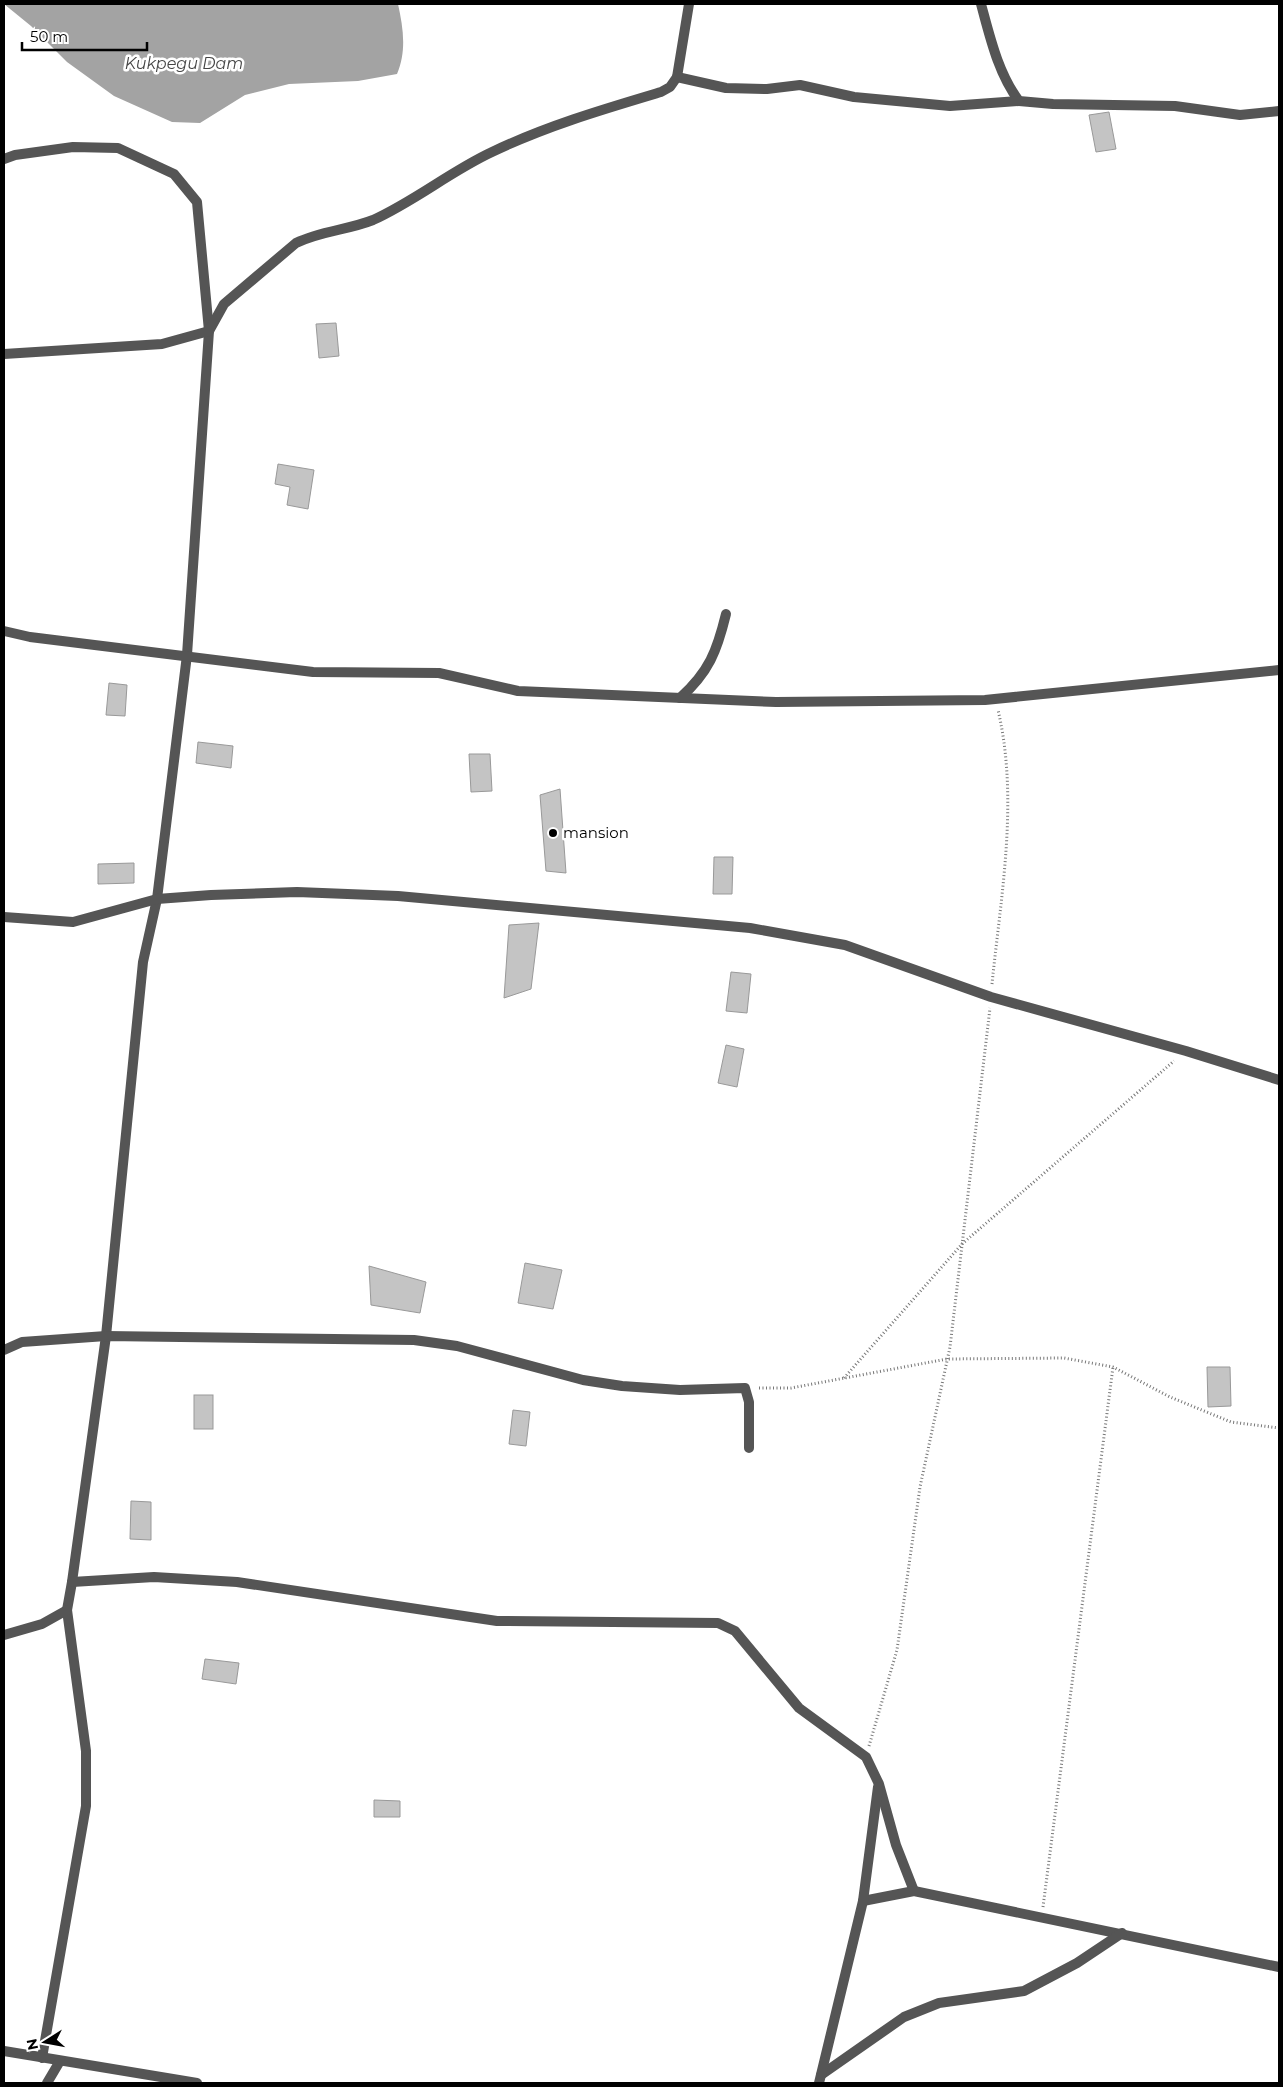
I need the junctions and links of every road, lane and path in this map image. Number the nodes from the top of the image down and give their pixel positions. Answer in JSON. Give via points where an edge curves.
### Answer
{"nodes":[{"id":1,"x":689,"y":4,"type":"edge"},
{"id":2,"x":982,"y":4,"type":"edge"},
{"id":3,"x":677,"y":77,"type":"junction"},
{"id":4,"x":1019,"y":100,"type":"junction"},
{"id":5,"x":1279,"y":111,"type":"edge"},
{"id":6,"x":4,"y":159,"type":"edge"},
{"id":7,"x":209,"y":331,"type":"junction"},
{"id":8,"x":4,"y":354,"type":"edge"},
{"id":9,"x":726,"y":614,"type":"dead end"},
{"id":10,"x":4,"y":631,"type":"edge"},
{"id":11,"x":188,"y":655,"type":"junction"},
{"id":12,"x":1279,"y":670,"type":"edge"},
{"id":13,"x":680,"y":698,"type":"junction"},
{"id":14,"x":996,"y":700,"type":"junction"},
{"id":15,"x":156,"y":899,"type":"junction"},
{"id":16,"x":4,"y":917,"type":"edge"},
{"id":17,"x":991,"y":997,"type":"junction"},
{"id":18,"x":1186,"y":1051,"type":"junction"},
{"id":19,"x":1279,"y":1080,"type":"edge"},
{"id":20,"x":962,"y":1244,"type":"junction"},
{"id":21,"x":106,"y":1336,"type":"junction"},
{"id":22,"x":4,"y":1350,"type":"edge"},
{"id":23,"x":947,"y":1359,"type":"junction"},
{"id":24,"x":1113,"y":1367,"type":"junction"},
{"id":25,"x":843,"y":1379,"type":"junction"},
{"id":26,"x":745,"y":1388,"type":"junction"},
{"id":27,"x":1279,"y":1428,"type":"edge"},
{"id":28,"x":750,"y":1448,"type":"dead end"},
{"id":29,"x":72,"y":1582,"type":"junction"},
{"id":30,"x":67,"y":1610,"type":"junction"},
{"id":31,"x":4,"y":1634,"type":"edge"},
{"id":32,"x":866,"y":1757,"type":"junction"},
{"id":33,"x":879,"y":1784,"type":"junction"},
{"id":34,"x":914,"y":1891,"type":"junction"},
{"id":35,"x":862,"y":1901,"type":"junction"},
{"id":36,"x":1042,"y":1916,"type":"junction"},
{"id":37,"x":1122,"y":1933,"type":"junction"},
{"id":38,"x":1279,"y":1967,"type":"edge"},
{"id":39,"x":4,"y":2051,"type":"edge"},
{"id":40,"x":42,"y":2058,"type":"junction"},
{"id":41,"x":60,"y":2061,"type":"junction"},
{"id":42,"x":820,"y":2079,"type":"edge"},
{"id":43,"x":47,"y":2083,"type":"edge"},
{"id":44,"x":196,"y":2083,"type":"edge"}],
"edges":[{"from":1,"to":3,"type":"street"},
{"from":2,"to":4,"type":"street","via":[[990,39],[1008,86]]},
{"from":3,"to":4,"type":"street","via":[[726,88],[768,89],[800,85],[854,97],[950,106]]},
{"from":3,"to":7,"type":"street","via":[[670,87],[661,92],[545,130],[491,152],[373,220],[305,238],[224,304]]},
{"from":4,"to":5,"type":"street","via":[[1053,104],[1175,106],[1240,115]]},
{"from":6,"to":7,"type":"street","via":[[73,147],[118,148],[174,174],[197,202]]},
{"from":7,"to":8,"type":"street","via":[[162,344]]},
{"from":7,"to":11,"type":"street"},
{"from":9,"to":13,"type":"street","via":[[713,659],[699,681]]},
{"from":10,"to":11,"type":"street","via":[[30,638]]},
{"from":11,"to":13,"type":"street","via":[[313,672],[439,673],[518,691]]},
{"from":11,"to":15,"type":"street"},
{"from":12,"to":14,"type":"street"},
{"from":13,"to":14,"type":"street","via":[[776,702]]},
{"from":14,"to":17,"type":"path","via":[[1005,738],[1008,816]]},
{"from":15,"to":16,"type":"street","via":[[73,922]]},
{"from":15,"to":17,"type":"street","via":[[297,892],[398,896],[750,928],[845,945]]},
{"from":15,"to":21,"type":"street","via":[[144,962]]},
{"from":17,"to":18,"type":"street"},
{"from":17,"to":20,"type":"path"},
{"from":18,"to":19,"type":"street"},
{"from":18,"to":20,"type":"path"},
{"from":20,"to":23,"type":"path"},
{"from":20,"to":25,"type":"path"},
{"from":21,"to":22,"type":"street","via":[[22,1342]]},
{"from":21,"to":26,"type":"street","via":[[433,1341],[583,1380],[622,1386],[680,1390]]},
{"from":21,"to":29,"type":"street"},
{"from":23,"to":24,"type":"path","via":[[1064,1358]]},
{"from":23,"to":25,"type":"path"},
{"from":23,"to":32,"type":"path","via":[[920,1487],[898,1650]]},
{"from":24,"to":27,"type":"path","via":[[1170,1397],[1231,1422]]},
{"from":24,"to":36,"type":"path"},
{"from":25,"to":26,"type":"path","via":[[791,1388]]},
{"from":26,"to":28,"type":"street","via":[[749,1402]]},
{"from":29,"to":30,"type":"street"},
{"from":29,"to":32,"type":"street","via":[[154,1577],[237,1582],[497,1621],[718,1623],[735,1630],[799,1708]]},
{"from":30,"to":31,"type":"street","via":[[42,1624]]},
{"from":30,"to":40,"type":"street","via":[[86,1750],[86,1806]]},
{"from":32,"to":33,"type":"street"},
{"from":33,"to":34,"type":"street","via":[[896,1845]]},
{"from":33,"to":35,"type":"street"},
{"from":34,"to":35,"type":"street"},
{"from":34,"to":36,"type":"street"},
{"from":35,"to":42,"type":"street"},
{"from":36,"to":37,"type":"street"},
{"from":37,"to":38,"type":"street"},
{"from":37,"to":42,"type":"street","via":[[1024,1992],[939,2003],[904,2017]]},
{"from":39,"to":40,"type":"street"},
{"from":40,"to":41,"type":"street"},
{"from":41,"to":43,"type":"street"},
{"from":41,"to":44,"type":"street"}]}
